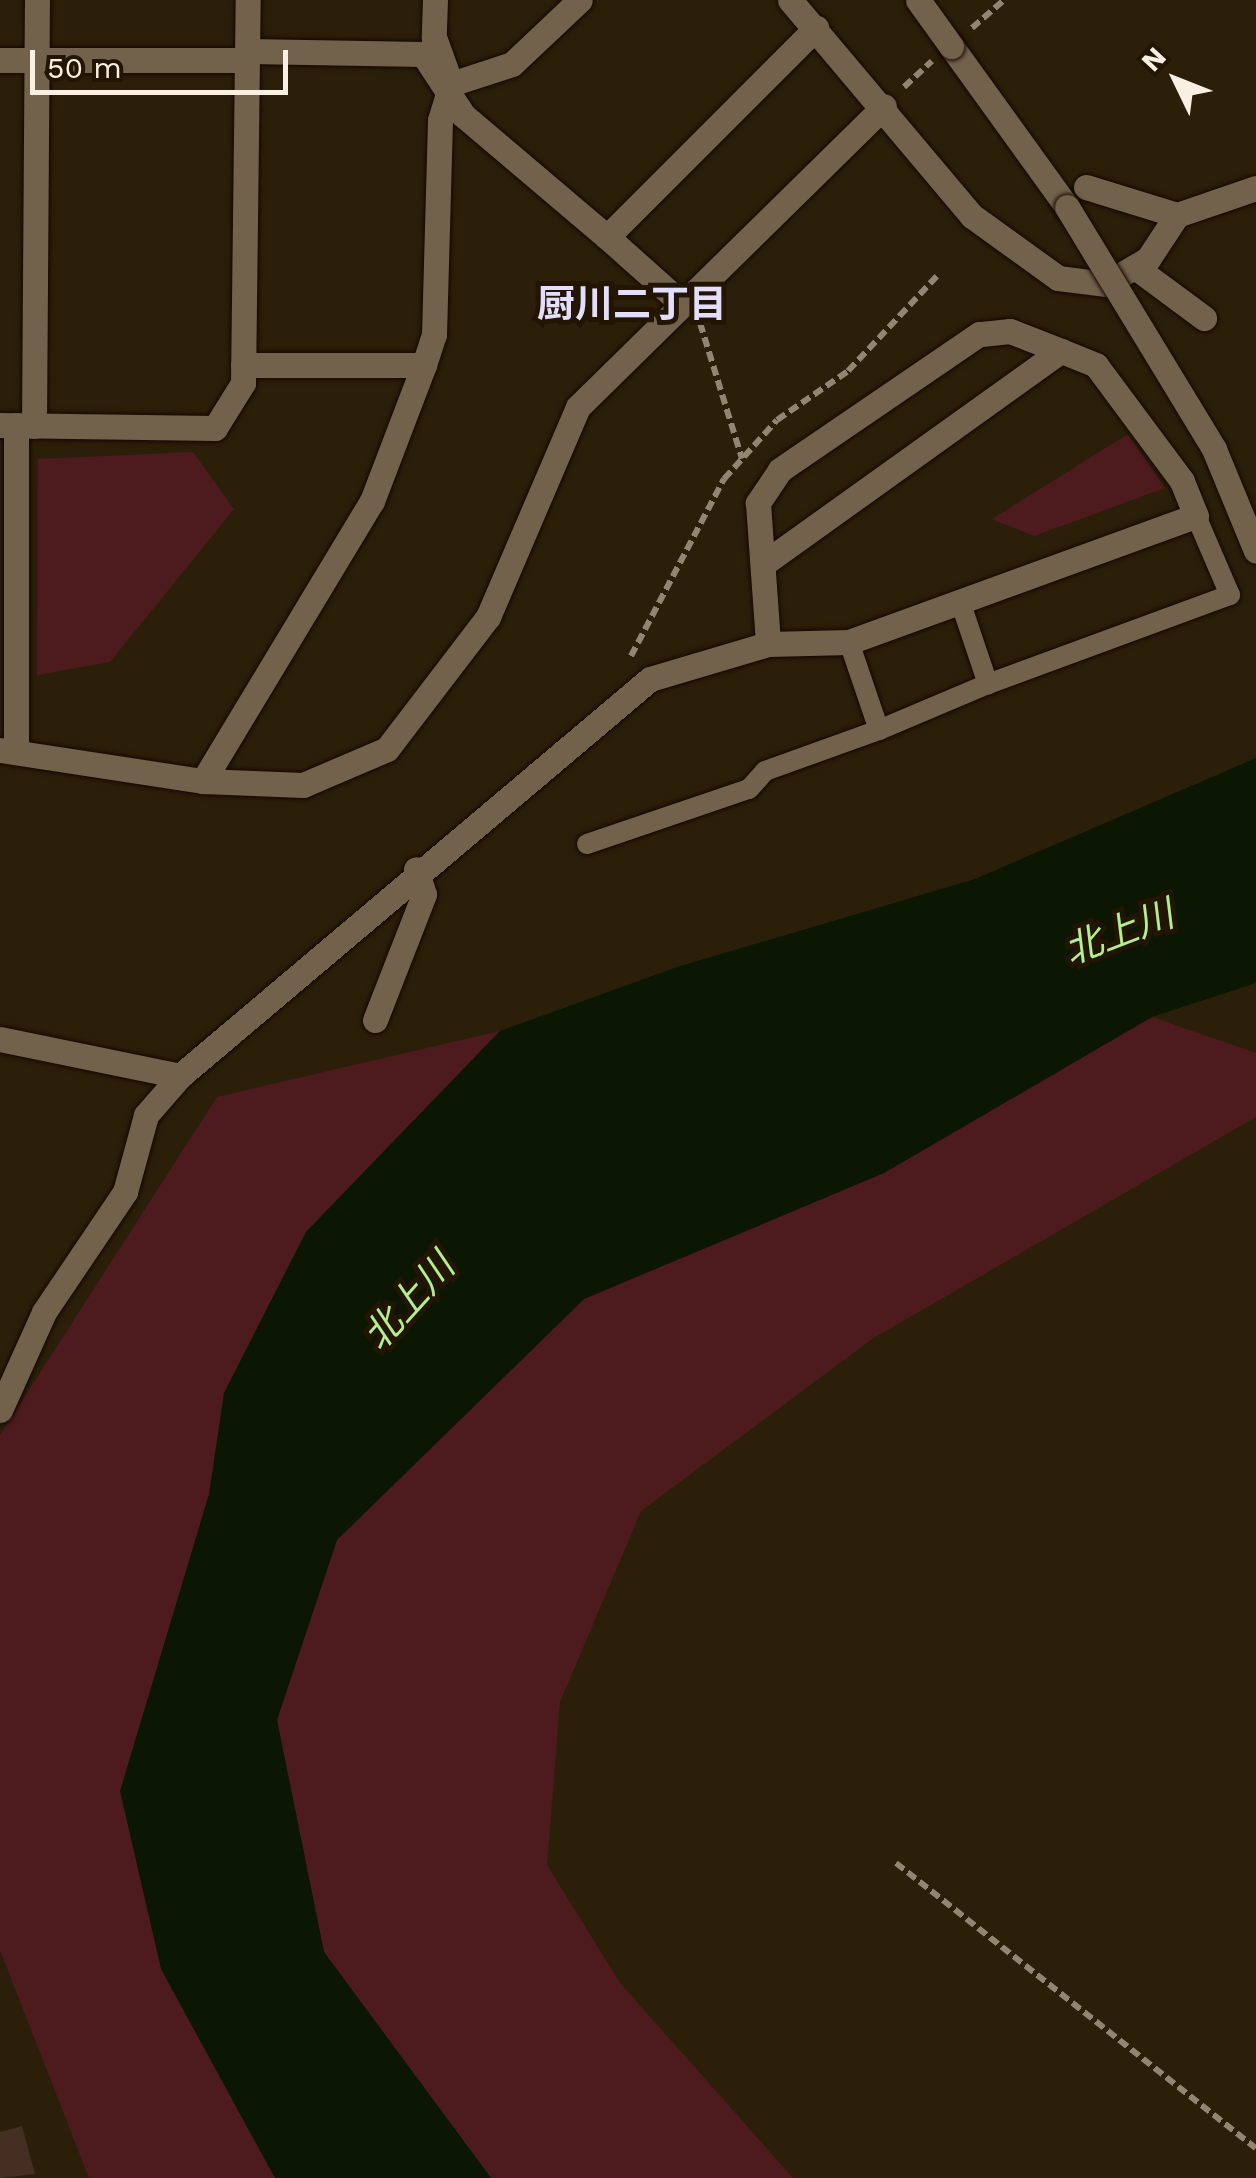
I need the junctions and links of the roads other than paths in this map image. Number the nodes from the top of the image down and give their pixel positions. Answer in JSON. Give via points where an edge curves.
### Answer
{"nodes":[{"id":1,"x":37,"y":0,"type":"edge"},
{"id":2,"x":248,"y":0,"type":"edge"},
{"id":3,"x":435,"y":0,"type":"edge"},
{"id":4,"x":580,"y":0,"type":"edge"},
{"id":5,"x":790,"y":0,"type":"edge"},
{"id":6,"x":918,"y":0,"type":"edge"},
{"id":7,"x":816,"y":28,"type":"junction"},
{"id":8,"x":246,"y":56,"type":"junction"},
{"id":9,"x":0,"y":60,"type":"edge"},
{"id":10,"x":36,"y":60,"type":"junction"},
{"id":11,"x":450,"y":84,"type":"junction"},
{"id":12,"x":884,"y":106,"type":"junction"},
{"id":13,"x":1086,"y":187,"type":"dead end"},
{"id":14,"x":1256,"y":188,"type":"edge"},
{"id":15,"x":1177,"y":216,"type":"junction"},
{"id":16,"x":606,"y":237,"type":"junction"},
{"id":17,"x":1135,"y":267,"type":"junction"},
{"id":18,"x":686,"y":298,"type":"junction"},
{"id":19,"x":1204,"y":318,"type":"dead end"},
{"id":20,"x":1061,"y":351,"type":"junction"},
{"id":21,"x":243,"y":365,"type":"junction"},
{"id":22,"x":424,"y":365,"type":"junction"},
{"id":23,"x":17,"y":425,"type":"edge"},
{"id":24,"x":1196,"y":516,"type":"junction"},
{"id":25,"x":1256,"y":551,"type":"edge"},
{"id":26,"x":763,"y":564,"type":"junction"},
{"id":27,"x":960,"y":602,"type":"junction"},
{"id":28,"x":849,"y":642,"type":"junction"},
{"id":29,"x":768,"y":644,"type":"junction"},
{"id":30,"x":988,"y":684,"type":"junction"},
{"id":31,"x":879,"y":730,"type":"junction"},
{"id":32,"x":8,"y":751,"type":"edge"},
{"id":33,"x":203,"y":781,"type":"junction"},
{"id":34,"x":587,"y":844,"type":"dead end"},
{"id":35,"x":416,"y":868,"type":"junction"},
{"id":36,"x":376,"y":1020,"type":"dead end"},
{"id":37,"x":0,"y":1039,"type":"edge"},
{"id":38,"x":180,"y":1076,"type":"junction"},
{"id":39,"x":0,"y":1410,"type":"edge"}],
"edges":[{"from":1,"to":10,"type":"street"},
{"from":2,"to":8,"type":"street"},
{"from":3,"to":11,"type":"street","via":[[434,36]]},
{"from":4,"to":11,"type":"street","via":[[512,64]]},
{"from":5,"to":7,"type":"street"},
{"from":6,"to":25,"type":"street","bridge":true,"via":[[1164,357]]},
{"from":7,"to":12,"type":"street"},
{"from":7,"to":16,"type":"street"},
{"from":8,"to":10,"type":"street"},
{"from":8,"to":11,"type":"street","via":[[423,54]]},
{"from":8,"to":21,"type":"street"},
{"from":9,"to":10,"type":"street"},
{"from":10,"to":23,"type":"street"},
{"from":11,"to":16,"type":"street","via":[[464,115]]},
{"from":11,"to":22,"type":"street","via":[[440,120],[434,335]]},
{"from":12,"to":17,"type":"street","via":[[972,216],[1025,258],[1058,278],[1105,284]]},
{"from":12,"to":18,"type":"street"},
{"from":13,"to":15,"type":"street"},
{"from":14,"to":15,"type":"street"},
{"from":15,"to":17,"type":"street"},
{"from":16,"to":18,"type":"street"},
{"from":17,"to":19,"type":"street"},
{"from":18,"to":33,"type":"street","via":[[578,407],[488,617],[416,720],[386,749],[303,785]]},
{"from":20,"to":24,"type":"street","via":[[1096,364],[1182,481]]},
{"from":20,"to":26,"type":"street"},
{"from":20,"to":26,"type":"street","via":[[1010,331],[978,334],[780,470],[758,503]]},
{"from":21,"to":22,"type":"street"},
{"from":21,"to":23,"type":"street","via":[[242,384],[215,428]]},
{"from":22,"to":33,"type":"street","via":[[372,502]]},
{"from":23,"to":32,"type":"street"},
{"from":24,"to":27,"type":"street"},
{"from":24,"to":30,"type":"lane","via":[[1230,595]]},
{"from":26,"to":29,"type":"street"},
{"from":27,"to":28,"type":"street"},
{"from":27,"to":30,"type":"lane"},
{"from":28,"to":29,"type":"street"},
{"from":28,"to":31,"type":"lane"},
{"from":29,"to":35,"type":"street","via":[[650,679]]},
{"from":30,"to":31,"type":"lane"},
{"from":31,"to":34,"type":"lane","via":[[765,771],[749,789]]},
{"from":32,"to":33,"type":"street"},
{"from":35,"to":36,"type":"street","via":[[424,894]]},
{"from":35,"to":38,"type":"street"},
{"from":37,"to":38,"type":"street"},
{"from":38,"to":39,"type":"street","via":[[146,1115],[124,1192],[44,1312]]}]}
